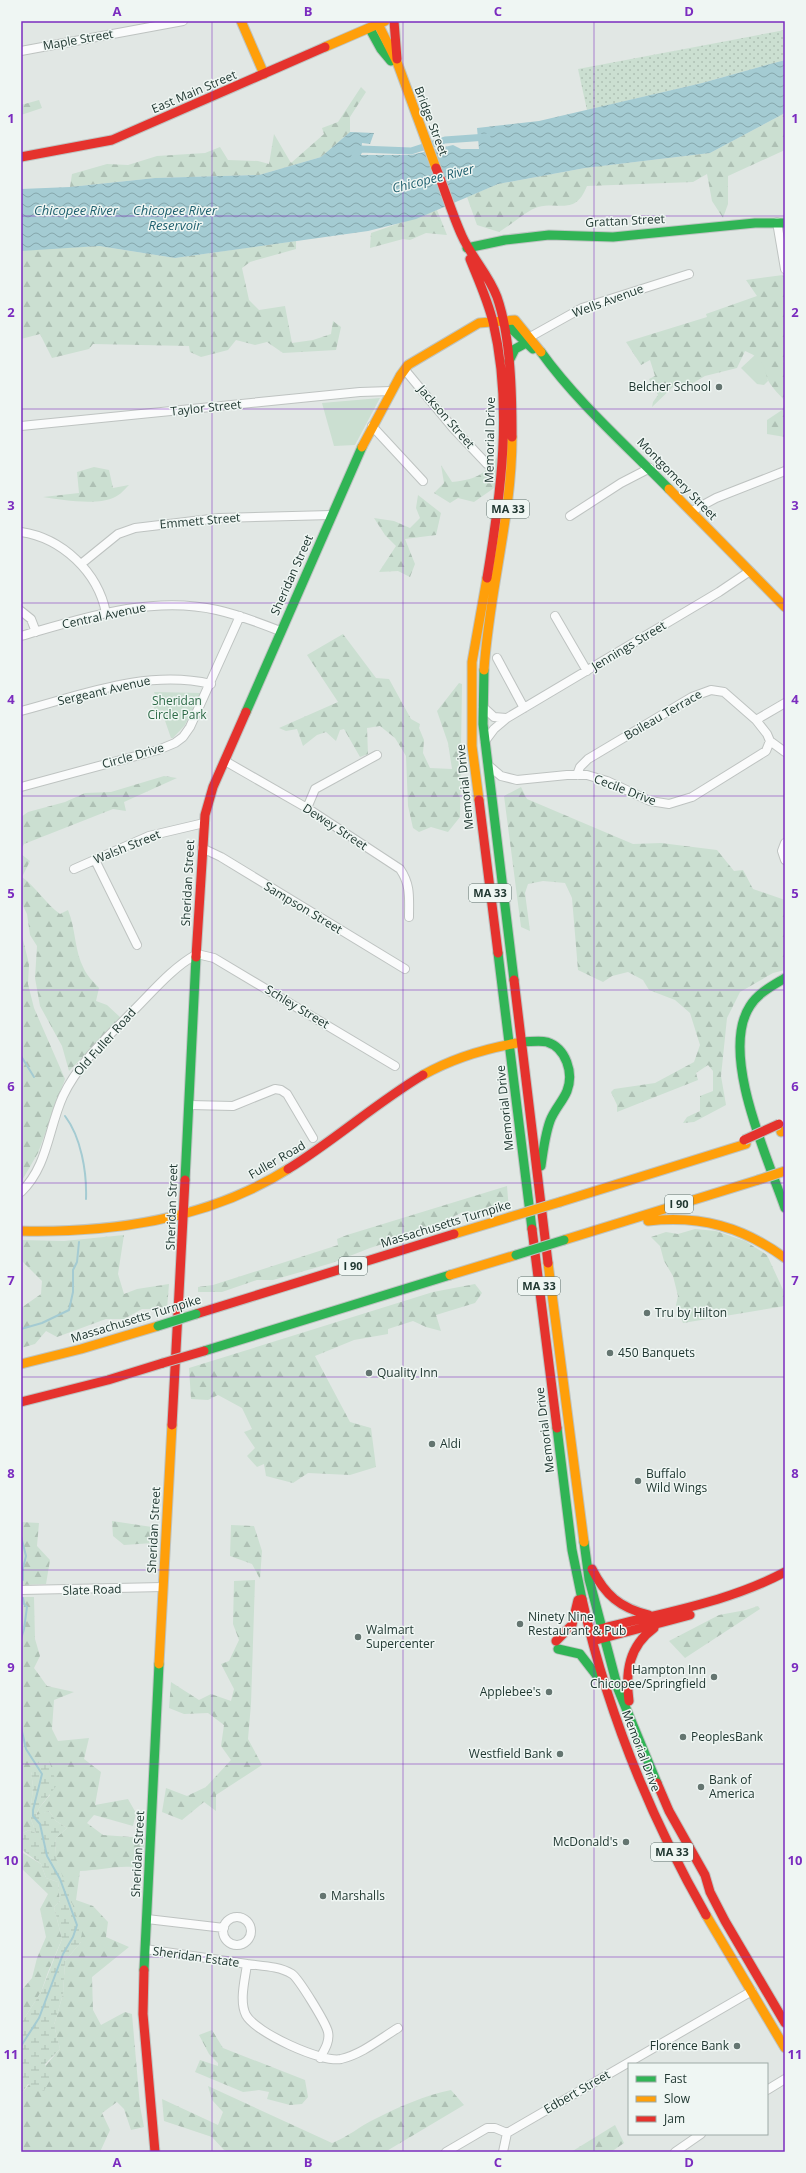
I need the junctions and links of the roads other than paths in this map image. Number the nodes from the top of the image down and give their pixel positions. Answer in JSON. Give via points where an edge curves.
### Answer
{"nodes":[{"id":1,"x":183,"y":21,"type":"edge"},
{"id":2,"x":242,"y":21,"type":"edge"},
{"id":3,"x":394,"y":21,"type":"edge"},
{"id":4,"x":375,"y":23,"type":"edge"},
{"id":5,"x":21,"y":51,"type":"edge"},
{"id":6,"x":397,"y":66,"type":"junction"},
{"id":7,"x":264,"y":74,"type":"junction"},
{"id":8,"x":21,"y":157,"type":"edge"},
{"id":9,"x":781,"y":223,"type":"edge"},
{"id":10,"x":467,"y":248,"type":"junction"},
{"id":11,"x":785,"y":269,"type":"edge"},
{"id":12,"x":689,"y":274,"type":"dead end"},
{"id":13,"x":498,"y":320,"type":"junction"},
{"id":14,"x":527,"y":337,"type":"junction"},
{"id":15,"x":509,"y":361,"type":"junction"},
{"id":16,"x":405,"y":370,"type":"junction"},
{"id":17,"x":391,"y":391,"type":"junction"},
{"id":18,"x":21,"y":426,"type":"edge"},
{"id":19,"x":372,"y":426,"type":"junction"},
{"id":20,"x":488,"y":464,"type":"dead end"},
{"id":21,"x":650,"y":468,"type":"junction"},
{"id":22,"x":785,"y":471,"type":"edge"},
{"id":23,"x":423,"y":481,"type":"dead end"},
{"id":24,"x":692,"y":511,"type":"junction"},
{"id":25,"x":331,"y":515,"type":"junction"},
{"id":26,"x":570,"y":516,"type":"dead end"},
{"id":27,"x":21,"y":532,"type":"edge"},
{"id":28,"x":81,"y":564,"type":"junction"},
{"id":29,"x":750,"y":571,"type":"junction"},
{"id":30,"x":785,"y":607,"type":"edge"},
{"id":31,"x":21,"y":611,"type":"edge"},
{"id":32,"x":106,"y":613,"type":"junction"},
{"id":33,"x":240,"y":616,"type":"junction"},
{"id":34,"x":555,"y":616,"type":"dead end"},
{"id":35,"x":280,"y":631,"type":"junction"},
{"id":36,"x":36,"y":632,"type":"junction"},
{"id":37,"x":21,"y":636,"type":"edge"},
{"id":38,"x":497,"y":658,"type":"dead end"},
{"id":39,"x":588,"y":671,"type":"junction"},
{"id":40,"x":211,"y":684,"type":"junction"},
{"id":41,"x":785,"y":703,"type":"edge"},
{"id":42,"x":483,"y":707,"type":"junction"},
{"id":43,"x":524,"y":708,"type":"junction"},
{"id":44,"x":21,"y":711,"type":"edge"},
{"id":45,"x":507,"y":718,"type":"junction"},
{"id":46,"x":756,"y":720,"type":"junction"},
{"id":47,"x":485,"y":741,"type":"junction"},
{"id":48,"x":770,"y":741,"type":"junction"},
{"id":49,"x":785,"y":752,"type":"edge"},
{"id":50,"x":377,"y":755,"type":"dead end"},
{"id":51,"x":225,"y":761,"type":"junction"},
{"id":52,"x":488,"y":765,"type":"junction"},
{"id":53,"x":577,"y":774,"type":"junction"},
{"id":54,"x":21,"y":787,"type":"edge"},
{"id":55,"x":307,"y":808,"type":"junction"},
{"id":56,"x":204,"y":823,"type":"junction"},
{"id":57,"x":785,"y":844,"type":"edge"},
{"id":58,"x":202,"y":848,"type":"junction"},
{"id":59,"x":95,"y":860,"type":"junction"},
{"id":60,"x":785,"y":860,"type":"edge"},
{"id":61,"x":74,"y":869,"type":"dead end"},
{"id":62,"x":409,"y":917,"type":"dead end"},
{"id":63,"x":137,"y":945,"type":"dead end"},
{"id":64,"x":197,"y":954,"type":"junction"},
{"id":65,"x":405,"y":969,"type":"dead end"},
{"id":66,"x":785,"y":978,"type":"edge"},
{"id":67,"x":785,"y":986,"type":"edge"},
{"id":68,"x":522,"y":1042,"type":"junction"},
{"id":69,"x":510,"y":1044,"type":"junction"},
{"id":70,"x":395,"y":1066,"type":"dead end"},
{"id":71,"x":190,"y":1104,"type":"junction"},
{"id":72,"x":783,"y":1127,"type":"edge"},
{"id":73,"x":313,"y":1138,"type":"dead end"},
{"id":74,"x":785,"y":1171,"type":"edge"},
{"id":75,"x":538,"y":1185,"type":"junction"},
{"id":76,"x":785,"y":1187,"type":"edge"},
{"id":77,"x":21,"y":1192,"type":"edge"},
{"id":78,"x":785,"y":1208,"type":"edge"},
{"id":79,"x":184,"y":1214,"type":"junction"},
{"id":80,"x":601,"y":1229,"type":"junction"},
{"id":81,"x":21,"y":1231,"type":"edge"},
{"id":82,"x":785,"y":1258,"type":"edge"},
{"id":83,"x":21,"y":1364,"type":"edge"},
{"id":84,"x":21,"y":1402,"type":"edge"},
{"id":85,"x":556,"y":1414,"type":"junction"},
{"id":86,"x":567,"y":1415,"type":"junction"},
{"id":87,"x":586,"y":1554,"type":"junction"},
{"id":88,"x":785,"y":1572,"type":"edge"},
{"id":89,"x":785,"y":1580,"type":"edge"},
{"id":90,"x":163,"y":1587,"type":"junction"},
{"id":91,"x":21,"y":1590,"type":"edge"},
{"id":92,"x":580,"y":1591,"type":"junction"},
{"id":93,"x":652,"y":1616,"type":"junction"},
{"id":94,"x":666,"y":1622,"type":"junction"},
{"id":95,"x":602,"y":1634,"type":"junction"},
{"id":96,"x":590,"y":1637,"type":"junction"},
{"id":97,"x":605,"y":1686,"type":"junction"},
{"id":98,"x":633,"y":1725,"type":"junction"},
{"id":99,"x":710,"y":1892,"type":"junction"},
{"id":100,"x":715,"y":1902,"type":"junction"},
{"id":101,"x":701,"y":1905,"type":"junction"},
{"id":102,"x":147,"y":1919,"type":"junction"},
{"id":103,"x":224,"y":1928,"type":"dead end"},
{"id":104,"x":145,"y":1949,"type":"junction"},
{"id":105,"x":247,"y":1964,"type":"junction"},
{"id":106,"x":752,"y":1991,"type":"junction"},
{"id":107,"x":785,"y":2023,"type":"edge"},
{"id":108,"x":398,"y":2028,"type":"dead end"},
{"id":109,"x":785,"y":2048,"type":"edge"},
{"id":110,"x":320,"y":2058,"type":"junction"},
{"id":111,"x":785,"y":2079,"type":"edge"},
{"id":112,"x":768,"y":2089,"type":"edge"},
{"id":113,"x":507,"y":2133,"type":"junction"},
{"id":114,"x":700,"y":2135,"type":"edge"},
{"id":115,"x":155,"y":2152,"type":"edge"},
{"id":116,"x":446,"y":2152,"type":"edge"},
{"id":117,"x":503,"y":2152,"type":"edge"},
{"id":118,"x":675,"y":2152,"type":"edge"}],
"edges":[{"from":1,"to":5,"type":"street","name":"Maple Street"},
{"from":2,"to":7,"type":"main road"},
{"from":3,"to":6,"type":"main road"},
{"from":4,"to":6,"type":"main road","name":"Bridge Street"},
{"from":4,"to":7,"type":"main road","name":"East Main Street"},
{"from":6,"to":10,"type":"main road","name":"Bridge Street"},
{"from":7,"to":8,"type":"main road","name":"East Main Street","via":[[112,140]]},
{"from":9,"to":10,"type":"main road","name":"Grattan Street","via":[[613,237],[548,235]]},
{"from":9,"to":11,"type":"street"},
{"from":10,"to":13,"type":"main road","name":"Memorial Drive","number":"MA 33","via":[[479,273],[497,298]]},
{"from":12,"to":14,"type":"street","name":"Wells Avenue","via":[[582,308]]},
{"from":13,"to":14,"type":"main road","name":"Montgomery Street","via":[[512,331]]},
{"from":13,"to":15,"type":"main road","name":"Memorial Drive","number":"MA 33"},
{"from":13,"to":16,"type":"main road","name":"Sheridan Street","via":[[480,323],[416,360]]},
{"from":13,"to":69,"type":"main road","name":"Memorial Drive","number":"MA 33","via":[[504,403],[503,452],[497,521],[474,651],[471,718],[472,746]]},
{"from":14,"to":15,"type":"main road"},
{"from":14,"to":21,"type":"main road","name":"Montgomery Street","via":[[553,368]]},
{"from":15,"to":42,"type":"main road","name":"Memorial Drive","number":"MA 33","via":[[513,420],[511,476],[506,524],[486,639]]},
{"from":16,"to":17,"type":"main road","name":"Sheridan Street"},
{"from":16,"to":20,"type":"street","name":"Jackson Street","via":[[453,428]]},
{"from":17,"to":18,"type":"street","name":"Taylor Street"},
{"from":17,"to":19,"type":"main road","name":"Sheridan Street"},
{"from":19,"to":23,"type":"street"},
{"from":19,"to":25,"type":"main road","name":"Sheridan Street"},
{"from":21,"to":24,"type":"main road","name":"Montgomery Street"},
{"from":21,"to":26,"type":"street","via":[[621,483]]},
{"from":22,"to":24,"type":"street","via":[[716,498]]},
{"from":24,"to":29,"type":"main road","name":"Montgomery Street"},
{"from":25,"to":28,"type":"street","name":"Emmett Street","via":[[218,518],[135,528],[118,534]]},
{"from":25,"to":35,"type":"main road","name":"Sheridan Street"},
{"from":27,"to":28,"type":"street","via":[[52,542]]},
{"from":28,"to":32,"type":"street","via":[[100,595]]},
{"from":29,"to":30,"type":"main road","name":"Montgomery Street"},
{"from":29,"to":39,"type":"street","name":"Jennings Street"},
{"from":31,"to":36,"type":"street","via":[[31,619]]},
{"from":32,"to":33,"type":"street","name":"Central Avenue","via":[[162,604],[217,610]]},
{"from":32,"to":36,"type":"street","name":"Central Avenue"},
{"from":33,"to":35,"type":"street","name":"Central Avenue"},
{"from":33,"to":40,"type":"street","name":"Circle Drive"},
{"from":34,"to":39,"type":"street"},
{"from":35,"to":51,"type":"main road","name":"Sheridan Street"},
{"from":36,"to":37,"type":"street","name":"Central Avenue"},
{"from":38,"to":43,"type":"street"},
{"from":39,"to":43,"type":"street","name":"Jennings Street"},
{"from":40,"to":44,"type":"street","name":"Sergeant Avenue","via":[[197,680],[145,680]]},
{"from":40,"to":54,"type":"street","name":"Circle Drive","via":[[190,727],[175,743],[158,750]]},
{"from":41,"to":46,"type":"street"},
{"from":42,"to":45,"type":"street","via":[[494,717]]},
{"from":42,"to":47,"type":"main road","name":"Memorial Drive","number":"MA 33"},
{"from":43,"to":45,"type":"street","name":"Jennings Street"},
{"from":45,"to":47,"type":"street","name":"Jennings Street"},
{"from":46,"to":48,"type":"street","name":"Boileau Terrace","via":[[768,734]]},
{"from":46,"to":53,"type":"street","name":"Boileau Terrace","via":[[724,692],[705,691],[588,759]]},
{"from":47,"to":52,"type":"main road","name":"Memorial Drive","number":"MA 33"},
{"from":48,"to":49,"type":"street","name":"Boileau Terrace"},
{"from":48,"to":53,"type":"street","name":"Cecile Drive","via":[[766,751],[692,797],[674,803],[650,801],[606,781]]},
{"from":50,"to":55,"type":"street","via":[[315,789]]},
{"from":51,"to":55,"type":"street","name":"Dewey Street"},
{"from":51,"to":56,"type":"main road","name":"Sheridan Street","via":[[213,787]]},
{"from":52,"to":53,"type":"street","name":"Cecile Drive","via":[[501,776],[517,780]]},
{"from":52,"to":68,"type":"main road","name":"Memorial Drive","number":"MA 33"},
{"from":55,"to":62,"type":"street","name":"Dewey Street","via":[[400,869],[409,887]]},
{"from":56,"to":58,"type":"main road","name":"Sheridan Street"},
{"from":56,"to":59,"type":"street","name":"Walsh Street","via":[[149,836]]},
{"from":57,"to":60,"type":"street","via":[[782,851]]},
{"from":58,"to":64,"type":"main road","name":"Sheridan Street"},
{"from":58,"to":65,"type":"street","name":"Sampson Street"},
{"from":59,"to":61,"type":"street","name":"Walsh Street"},
{"from":59,"to":63,"type":"street"},
{"from":64,"to":70,"type":"street","name":"Schley Street","via":[[214,958]]},
{"from":64,"to":71,"type":"main road","name":"Sheridan Street"},
{"from":64,"to":77,"type":"street","name":"Old Fuller Road","via":[[182,962],[159,984],[77,1071],[59,1106],[40,1166]]},
{"from":66,"to":78,"type":"main road","via":[[761,992],[750,1004],[739,1032],[738,1048],[739,1066],[746,1095]]},
{"from":67,"to":76,"type":"main road","via":[[768,996],[754,1014],[746,1038],[746,1053],[756,1102]]},
{"from":68,"to":69,"type":"main road","name":"Fuller Road"},
{"from":68,"to":75,"type":"main road","name":"Memorial Drive","number":"MA 33"},
{"from":68,"to":75,"type":"main road","name":"Fuller Road","via":[[542,1041],[554,1046],[563,1053],[571,1076],[544,1141]]},
{"from":69,"to":79,"type":"main road","name":"Fuller Road","via":[[464,1056],[427,1073],[376,1105],[319,1149],[270,1179],[219,1203]]},
{"from":69,"to":85,"type":"main road","name":"Memorial Drive","number":"MA 33"},
{"from":71,"to":73,"type":"street","via":[[233,1106],[275,1089],[281,1090],[287,1094]]},
{"from":71,"to":79,"type":"main road","name":"Sheridan Street"},
{"from":72,"to":83,"type":"main road","name":"Massachusetts Turnpike","number":"I 90","bridge":true,"via":[[709,1156],[158,1326]]},
{"from":74,"to":80,"type":"main road","number":"I 90","bridge":true},
{"from":75,"to":86,"type":"main road","name":"Memorial Drive","number":"MA 33"},
{"from":79,"to":81,"type":"main road","name":"Fuller Road","via":[[95,1231]]},
{"from":79,"to":90,"type":"main road","name":"Sheridan Street"},
{"from":80,"to":82,"type":"main road","via":[[655,1219],[702,1219],[745,1232]]},
{"from":80,"to":84,"type":"main road","number":"I 90","bridge":true,"via":[[108,1380]]},
{"from":85,"to":86,"type":"main road"},
{"from":85,"to":92,"type":"main road","name":"Memorial Drive","number":"MA 33","via":[[569,1531]]},
{"from":86,"to":87,"type":"main road","name":"Memorial Drive","number":"MA 33"},
{"from":87,"to":93,"type":"main road","via":[[598,1582],[607,1595],[621,1607]]},
{"from":87,"to":95,"type":"main road","name":"Memorial Drive","number":"MA 33"},
{"from":88,"to":93,"type":"main road","via":[[734,1595]]},
{"from":89,"to":94,"type":"main road","via":[[735,1603]]},
{"from":90,"to":91,"type":"street","name":"Slate Road"},
{"from":90,"to":102,"type":"main road","name":"Sheridan Street"},
{"from":92,"to":96,"type":"main road","name":"Memorial Drive","number":"MA 33"},
{"from":92,"to":97,"type":"main road","via":[[572,1625],[557,1645],[580,1654]]},
{"from":93,"to":95,"type":"main road"},
{"from":94,"to":95,"type":"main road"},
{"from":94,"to":98,"type":"main road","via":[[649,1630],[640,1638],[628,1663],[626,1686]]},
{"from":95,"to":96,"type":"main road"},
{"from":95,"to":98,"type":"main road","name":"Memorial Drive","number":"MA 33","via":[[618,1689]]},
{"from":96,"to":97,"type":"main road","name":"Memorial Drive","number":"MA 33"},
{"from":97,"to":101,"type":"main road","name":"Memorial Drive","number":"MA 33","via":[[645,1797]]},
{"from":98,"to":99,"type":"main road","name":"Memorial Drive","number":"MA 33","via":[[669,1811],[705,1875]]},
{"from":99,"to":100,"type":"main road","name":"Memorial Drive","number":"MA 33"},
{"from":99,"to":101,"type":"main road"},
{"from":100,"to":101,"type":"main road"},
{"from":100,"to":107,"type":"main road","name":"Memorial Drive","number":"MA 33"},
{"from":101,"to":106,"type":"main road","name":"Memorial Drive","number":"MA 33"},
{"from":102,"to":103,"type":"street"},
{"from":102,"to":104,"type":"main road","name":"Sheridan Street"},
{"from":104,"to":105,"type":"street","name":"Sheridan Estate"},
{"from":104,"to":115,"type":"main road","name":"Sheridan Street","via":[[143,2014]]},
{"from":105,"to":110,"type":"street","name":"Sheridan Estate","via":[[242,2006],[246,2016],[254,2026]]},
{"from":105,"to":110,"type":"street","name":"Sheridan Estate","via":[[282,1969],[293,1975],[305,1990],[328,2031],[328,2043]]},
{"from":106,"to":109,"type":"main road","name":"Memorial Drive","number":"MA 33"},
{"from":106,"to":113,"type":"street","name":"Edbert Street"},
{"from":108,"to":110,"type":"street","name":"Sheridan Estate","via":[[356,2054],[340,2059]]},
{"from":111,"to":112,"type":"street"},
{"from":113,"to":116,"type":"street","via":[[487,2128]]},
{"from":113,"to":117,"type":"street"},
{"from":114,"to":118,"type":"street"}]}
